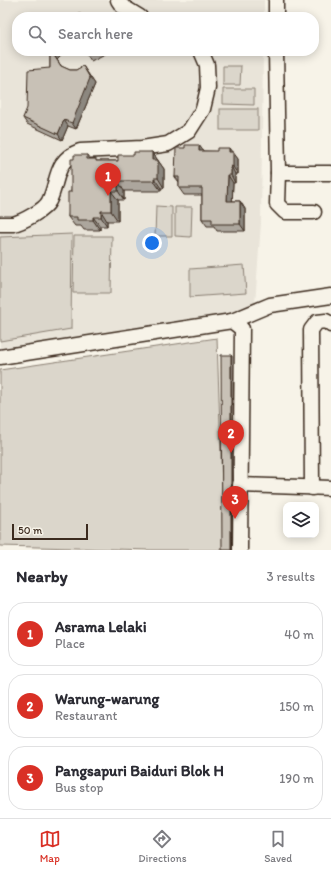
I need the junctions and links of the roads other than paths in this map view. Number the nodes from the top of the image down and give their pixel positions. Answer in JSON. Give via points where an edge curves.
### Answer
{"nodes":[{"id":1,"x":118,"y":0,"type":"edge"},
{"id":2,"x":276,"y":0,"type":"edge"},
{"id":3,"x":132,"y":12,"type":"edge"},
{"id":4,"x":276,"y":12,"type":"edge"},
{"id":5,"x":204,"y":56,"type":"edge"},
{"id":6,"x":276,"y":56,"type":"edge"},
{"id":7,"x":278,"y":173,"type":"junction"},
{"id":8,"x":331,"y":173,"type":"edge"},
{"id":9,"x":314,"y":212,"type":"dead end"},
{"id":10,"x":0,"y":224,"type":"edge"},
{"id":11,"x":331,"y":296,"type":"edge"},
{"id":12,"x":232,"y":321,"type":"junction"},
{"id":13,"x":331,"y":325,"type":"edge"},
{"id":14,"x":0,"y":357,"type":"edge"},
{"id":15,"x":240,"y":486,"type":"junction"},
{"id":16,"x":312,"y":488,"type":"junction"},
{"id":17,"x":331,"y":488,"type":"edge"},
{"id":18,"x":240,"y":550,"type":"edge"}],
"edges":[{"from":1,"to":3,"type":"street"},
{"from":2,"to":4,"type":"street"},
{"from":5,"to":10,"type":"street","via":[[207,65],[208,88],[203,109],[189,131],[168,144],[72,153],[64,160],[49,203],[31,217],[13,224]]},
{"from":6,"to":7,"type":"street"},
{"from":7,"to":8,"type":"street"},
{"from":7,"to":9,"type":"street","via":[[277,204],[285,212]]},
{"from":11,"to":12,"type":"street","via":[[270,305]]},
{"from":12,"to":14,"type":"street"},
{"from":12,"to":15,"type":"street","via":[[242,329]]},
{"from":13,"to":16,"type":"street","via":[[326,321],[317,322],[311,330]]},
{"from":15,"to":16,"type":"street"},
{"from":15,"to":18,"type":"street"},
{"from":16,"to":17,"type":"street"}]}
